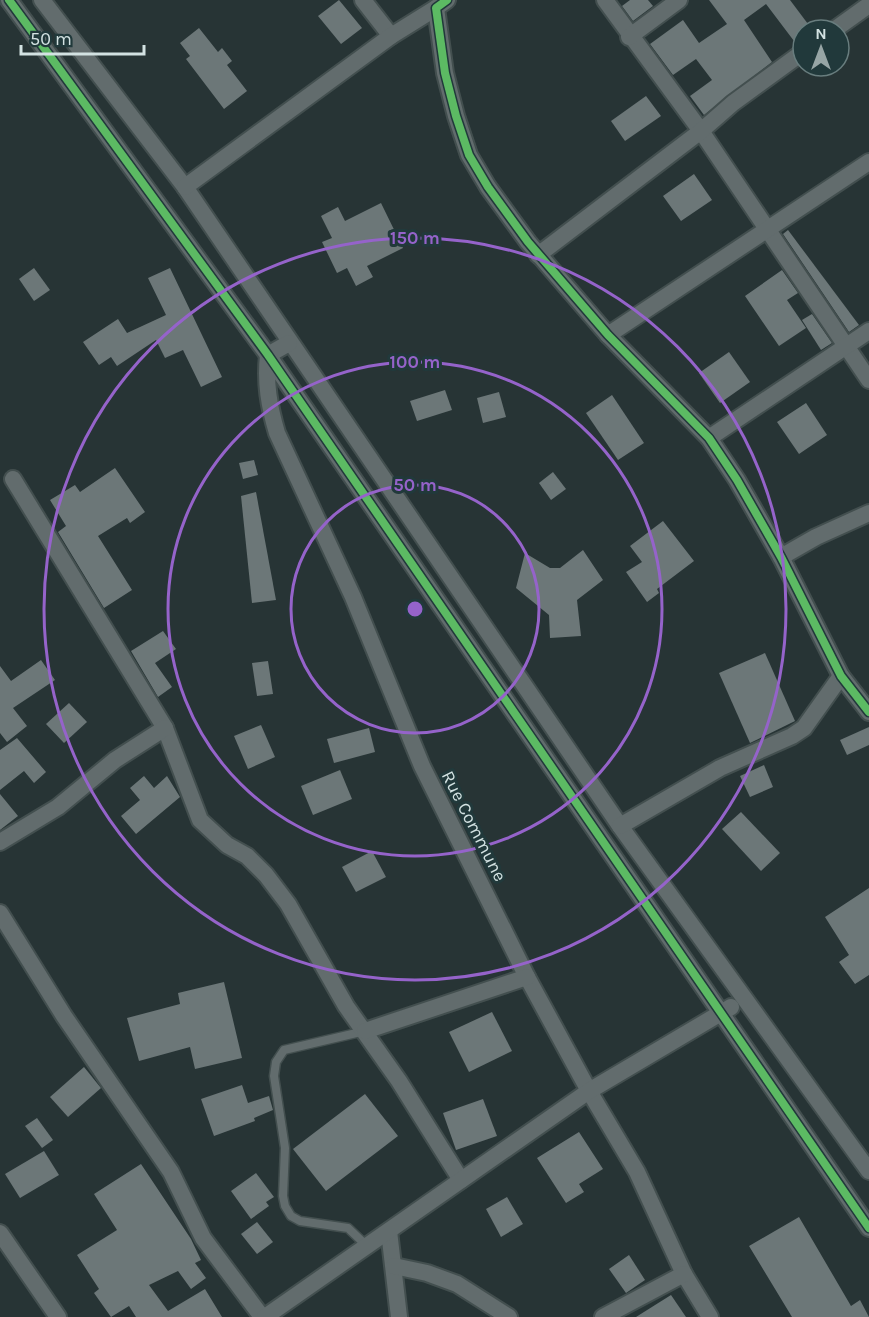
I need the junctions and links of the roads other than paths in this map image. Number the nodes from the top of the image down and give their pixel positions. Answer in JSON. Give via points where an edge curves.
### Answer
{"nodes":[{"id":1,"x":9,"y":0,"type":"edge"},
{"id":2,"x":42,"y":0,"type":"edge"},
{"id":3,"x":363,"y":0,"type":"edge"},
{"id":4,"x":605,"y":0,"type":"edge"},
{"id":5,"x":680,"y":0,"type":"edge"},
{"id":6,"x":441,"y":4,"type":"edge"},
{"id":7,"x":866,"y":6,"type":"edge"},
{"id":8,"x":850,"y":18,"type":"edge"},
{"id":9,"x":391,"y":36,"type":"junction"},
{"id":10,"x":629,"y":37,"type":"junction"},
{"id":11,"x":791,"y":61,"type":"edge"},
{"id":12,"x":701,"y":131,"type":"junction"},
{"id":13,"x":869,"y":162,"type":"edge"},
{"id":14,"x":185,"y":187,"type":"junction"},
{"id":15,"x":766,"y":229,"type":"junction"},
{"id":16,"x":538,"y":255,"type":"junction"},
{"id":17,"x":869,"y":331,"type":"edge"},
{"id":18,"x":608,"y":335,"type":"junction"},
{"id":19,"x":289,"y":343,"type":"junction"},
{"id":20,"x":846,"y":348,"type":"junction"},
{"id":21,"x":268,"y":355,"type":"junction"},
{"id":22,"x":869,"y":380,"type":"edge"},
{"id":23,"x":708,"y":438,"type":"junction"},
{"id":24,"x":13,"y":479,"type":"dead end"},
{"id":25,"x":869,"y":513,"type":"edge"},
{"id":26,"x":781,"y":557,"type":"junction"},
{"id":27,"x":499,"y":647,"type":"junction"},
{"id":28,"x":479,"y":661,"type":"junction"},
{"id":29,"x":841,"y":676,"type":"junction"},
{"id":30,"x":869,"y":712,"type":"edge"},
{"id":31,"x":165,"y":728,"type":"junction"},
{"id":32,"x":620,"y":826,"type":"junction"},
{"id":33,"x":0,"y":843,"type":"edge"},
{"id":34,"x":0,"y":913,"type":"edge"},
{"id":35,"x":527,"y":976,"type":"junction"},
{"id":36,"x":743,"y":999,"type":"junction"},
{"id":37,"x":722,"y":1012,"type":"junction"},
{"id":38,"x":365,"y":1031,"type":"junction"},
{"id":39,"x":589,"y":1091,"type":"junction"},
{"id":40,"x":869,"y":1171,"type":"edge"},
{"id":41,"x":461,"y":1180,"type":"junction"},
{"id":42,"x":866,"y":1218,"type":"edge"},
{"id":43,"x":390,"y":1231,"type":"junction"},
{"id":44,"x":0,"y":1233,"type":"edge"},
{"id":45,"x":368,"y":1247,"type":"junction"},
{"id":46,"x":394,"y":1266,"type":"junction"},
{"id":47,"x":684,"y":1274,"type":"junction"},
{"id":48,"x":58,"y":1317,"type":"edge"},
{"id":49,"x":264,"y":1317,"type":"edge"},
{"id":50,"x":399,"y":1317,"type":"edge"},
{"id":51,"x":509,"y":1317,"type":"edge"},
{"id":52,"x":603,"y":1317,"type":"edge"},
{"id":53,"x":710,"y":1317,"type":"edge"}],
"edges":[{"from":1,"to":21,"type":"street"},
{"from":2,"to":14,"type":"street"},
{"from":3,"to":9,"type":"street"},
{"from":4,"to":10,"type":"street"},
{"from":5,"to":10,"type":"street"},
{"from":6,"to":9,"type":"street"},
{"from":6,"to":16,"type":"street","via":[[445,73],[469,155]]},
{"from":7,"to":8,"type":"street"},
{"from":9,"to":14,"type":"street"},
{"from":10,"to":12,"type":"street"},
{"from":11,"to":12,"type":"street"},
{"from":12,"to":15,"type":"street"},
{"from":12,"to":16,"type":"street"},
{"from":13,"to":15,"type":"street"},
{"from":14,"to":19,"type":"street"},
{"from":15,"to":18,"type":"street"},
{"from":15,"to":20,"type":"street"},
{"from":16,"to":18,"type":"street"},
{"from":17,"to":20,"type":"street"},
{"from":18,"to":23,"type":"street"},
{"from":19,"to":21,"type":"street"},
{"from":19,"to":27,"type":"street"},
{"from":20,"to":22,"type":"street"},
{"from":20,"to":23,"type":"street"},
{"from":21,"to":28,"type":"street"},
{"from":21,"to":35,"type":"street","name":"Rue Commune","via":[[269,404],[277,433],[353,597],[422,766]]},
{"from":23,"to":26,"type":"street"},
{"from":24,"to":31,"type":"street"},
{"from":25,"to":26,"type":"street"},
{"from":26,"to":29,"type":"street"},
{"from":27,"to":28,"type":"street"},
{"from":27,"to":32,"type":"street"},
{"from":28,"to":37,"type":"street"},
{"from":29,"to":30,"type":"street"},
{"from":29,"to":32,"type":"street","via":[[804,728],[720,768]]},
{"from":31,"to":33,"type":"street","via":[[115,760],[58,807]]},
{"from":31,"to":38,"type":"street","via":[[200,820],[266,875],[288,904],[346,1006]]},
{"from":32,"to":36,"type":"street"},
{"from":34,"to":49,"type":"street","via":[[64,1016],[171,1172],[203,1238]]},
{"from":35,"to":38,"type":"street"},
{"from":35,"to":39,"type":"street","name":"Rue Commune"},
{"from":36,"to":37,"type":"street"},
{"from":36,"to":40,"type":"street"},
{"from":37,"to":39,"type":"street"},
{"from":37,"to":42,"type":"street"},
{"from":38,"to":41,"type":"street"},
{"from":38,"to":45,"type":"lane","via":[[284,1050],[276,1062],[274,1076],[285,1148],[285,1206],[300,1221],[348,1228]]},
{"from":39,"to":41,"type":"street"},
{"from":39,"to":47,"type":"street","name":"Rue Commune","via":[[637,1172]]},
{"from":41,"to":43,"type":"street"},
{"from":43,"to":45,"type":"street"},
{"from":43,"to":46,"type":"street"},
{"from":44,"to":48,"type":"street"},
{"from":45,"to":49,"type":"street"},
{"from":46,"to":50,"type":"street"},
{"from":46,"to":51,"type":"street","via":[[457,1284]]},
{"from":47,"to":52,"type":"street"},
{"from":47,"to":53,"type":"street","name":"Rue Commune"}]}
